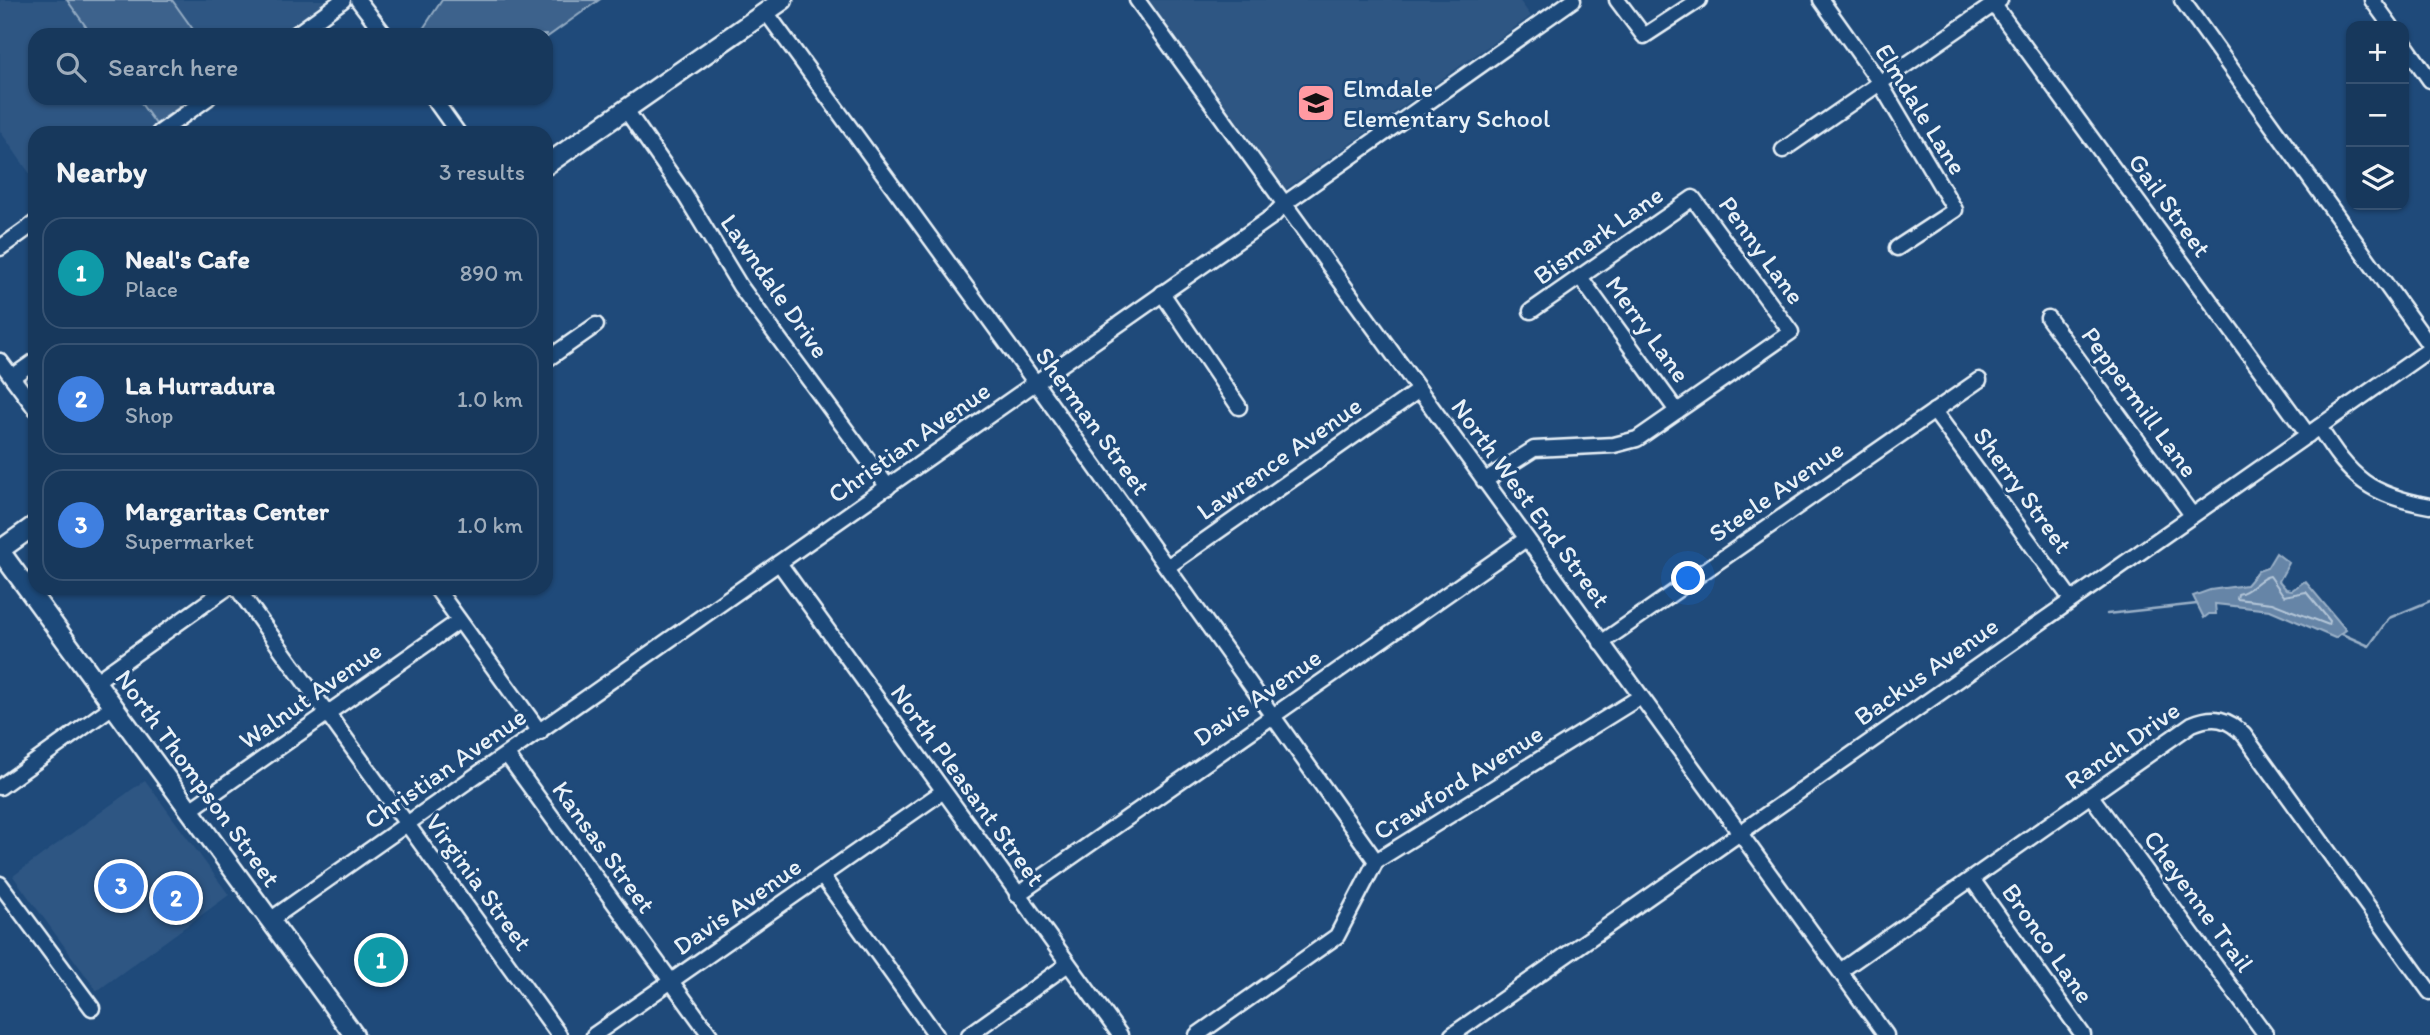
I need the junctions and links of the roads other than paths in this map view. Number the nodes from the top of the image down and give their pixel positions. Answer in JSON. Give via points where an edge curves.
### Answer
{"nodes":[{"id":1,"x":343,"y":0,"type":"edge"},
{"id":2,"x":358,"y":0,"type":"edge"},
{"id":3,"x":783,"y":0,"type":"edge"},
{"id":4,"x":1137,"y":0,"type":"edge"},
{"id":5,"x":1573,"y":0,"type":"edge"},
{"id":6,"x":1617,"y":0,"type":"edge"},
{"id":7,"x":1699,"y":0,"type":"edge"},
{"id":8,"x":1821,"y":0,"type":"edge"},
{"id":9,"x":2182,"y":0,"type":"edge"},
{"id":10,"x":2372,"y":0,"type":"edge"},
{"id":11,"x":1997,"y":2,"type":"edge"},
{"id":12,"x":766,"y":12,"type":"junction"},
{"id":13,"x":2387,"y":21,"type":"edge"},
{"id":14,"x":305,"y":28,"type":"edge"},
{"id":15,"x":380,"y":28,"type":"edge"},
{"id":16,"x":2409,"y":50,"type":"edge"},
{"id":17,"x":2430,"y":80,"type":"edge"},
{"id":18,"x":1880,"y":83,"type":"junction"},
{"id":19,"x":198,"y":105,"type":"edge"},
{"id":20,"x":438,"y":105,"type":"edge"},
{"id":21,"x":626,"y":110,"type":"junction"},
{"id":22,"x":169,"y":126,"type":"edge"},
{"id":23,"x":453,"y":126,"type":"edge"},
{"id":24,"x":1783,"y":150,"type":"dead end"},
{"id":25,"x":553,"y":160,"type":"edge"},
{"id":26,"x":1693,"y":198,"type":"joint"},
{"id":27,"x":1284,"y":204,"type":"junction"},
{"id":28,"x":28,"y":228,"type":"edge"},
{"id":29,"x":0,"y":248,"type":"edge"},
{"id":30,"x":1897,"y":248,"type":"dead end"},
{"id":31,"x":1580,"y":277,"type":"junction"},
{"id":32,"x":1162,"y":293,"type":"junction"},
{"id":33,"x":1531,"y":312,"type":"dead end"},
{"id":34,"x":2048,"y":318,"type":"dead end"},
{"id":35,"x":596,"y":325,"type":"dead end"},
{"id":36,"x":2430,"y":347,"type":"edge"},
{"id":37,"x":553,"y":355,"type":"edge"},
{"id":38,"x":0,"y":360,"type":"edge"},
{"id":39,"x":28,"y":366,"type":"edge"},
{"id":40,"x":12,"y":377,"type":"junction"},
{"id":41,"x":1979,"y":380,"type":"dead end"},
{"id":42,"x":1035,"y":382,"type":"junction"},
{"id":43,"x":1419,"y":390,"type":"junction"},
{"id":44,"x":28,"y":399,"type":"edge"},
{"id":45,"x":1239,"y":407,"type":"dead end"},
{"id":46,"x":1677,"y":411,"type":"junction"},
{"id":47,"x":1934,"y":411,"type":"junction"},
{"id":48,"x":2313,"y":431,"type":"junction"},
{"id":49,"x":1484,"y":481,"type":"junction"},
{"id":50,"x":888,"y":487,"type":"junction"},
{"id":51,"x":2430,"y":506,"type":"edge"},
{"id":52,"x":2192,"y":515,"type":"junction"},
{"id":53,"x":28,"y":530,"type":"edge"},
{"id":54,"x":1525,"y":539,"type":"junction"},
{"id":55,"x":0,"y":550,"type":"edge"},
{"id":56,"x":779,"y":563,"type":"junction"},
{"id":57,"x":1167,"y":567,"type":"junction"},
{"id":58,"x":28,"y":589,"type":"edge"},
{"id":59,"x":32,"y":595,"type":"edge"},
{"id":60,"x":217,"y":595,"type":"edge"},
{"id":61,"x":242,"y":595,"type":"edge"},
{"id":62,"x":441,"y":595,"type":"edge"},
{"id":63,"x":2071,"y":599,"type":"junction"},
{"id":64,"x":459,"y":621,"type":"junction"},
{"id":65,"x":1601,"y":643,"type":"junction"},
{"id":66,"x":95,"y":682,"type":"junction"},
{"id":67,"x":1640,"y":697,"type":"junction"},
{"id":68,"x":113,"y":706,"type":"junction"},
{"id":69,"x":328,"y":713,"type":"junction"},
{"id":70,"x":1273,"y":715,"type":"junction"},
{"id":71,"x":540,"y":732,"type":"junction"},
{"id":72,"x":507,"y":755,"type":"junction"},
{"id":73,"x":0,"y":787,"type":"edge"},
{"id":74,"x":942,"y":792,"type":"junction"},
{"id":75,"x":2091,"y":796,"type":"junction"},
{"id":76,"x":190,"y":810,"type":"junction"},
{"id":77,"x":408,"y":825,"type":"junction"},
{"id":78,"x":1739,"y":833,"type":"junction"},
{"id":79,"x":1377,"y":861,"type":"junction"},
{"id":80,"x":822,"y":876,"type":"junction"},
{"id":81,"x":1972,"y":879,"type":"junction"},
{"id":82,"x":0,"y":884,"type":"edge"},
{"id":83,"x":1017,"y":895,"type":"junction"},
{"id":84,"x":270,"y":920,"type":"junction"},
{"id":85,"x":1068,"y":964,"type":"junction"},
{"id":86,"x":1840,"y":971,"type":"junction"},
{"id":87,"x":671,"y":981,"type":"junction"},
{"id":88,"x":2430,"y":992,"type":"edge"},
{"id":89,"x":92,"y":1008,"type":"dead end"},
{"id":90,"x":354,"y":1035,"type":"edge"},
{"id":91,"x":559,"y":1035,"type":"edge"},
{"id":92,"x":594,"y":1035,"type":"edge"},
{"id":93,"x":710,"y":1035,"type":"edge"},
{"id":94,"x":936,"y":1035,"type":"edge"},
{"id":95,"x":969,"y":1035,"type":"edge"},
{"id":96,"x":1120,"y":1035,"type":"edge"},
{"id":97,"x":1197,"y":1035,"type":"edge"},
{"id":98,"x":1452,"y":1035,"type":"edge"},
{"id":99,"x":1886,"y":1035,"type":"edge"},
{"id":100,"x":2083,"y":1035,"type":"edge"},
{"id":101,"x":2266,"y":1035,"type":"edge"}],
"edges":[{"from":1,"to":14,"type":"street"},
{"from":2,"to":15,"type":"street"},
{"from":3,"to":12,"type":"main road"},
{"from":4,"to":27,"type":"street","name":"North West End Street"},
{"from":5,"to":27,"type":"street","name":"Christian Avenue"},
{"from":6,"to":7,"type":"street","via":[[1644,36]]},
{"from":8,"to":18,"type":"street","name":"Elmdale Lane"},
{"from":9,"to":36,"type":"street"},
{"from":10,"to":13,"type":"street"},
{"from":11,"to":18,"type":"street"},
{"from":11,"to":48,"type":"street","name":"Gail Street"},
{"from":12,"to":21,"type":"main road"},
{"from":12,"to":42,"type":"street","name":"Sherman Street"},
{"from":16,"to":17,"type":"street"},
{"from":18,"to":24,"type":"street"},
{"from":18,"to":30,"type":"street","name":"Elmdale Lane","via":[[1955,210]]},
{"from":19,"to":22,"type":"street"},
{"from":20,"to":23,"type":"street"},
{"from":21,"to":25,"type":"main road"},
{"from":21,"to":50,"type":"street","name":"Lawndale Drive","via":[[740,286]]},
{"from":26,"to":31,"type":"street","name":"Bismark Lane"},
{"from":26,"to":46,"type":"street","name":"Penny Lane","via":[[1791,332]]},
{"from":27,"to":32,"type":"street","name":"Christian Avenue"},
{"from":27,"to":43,"type":"street","name":"North West End Street"},
{"from":28,"to":29,"type":"street"},
{"from":31,"to":33,"type":"street","name":"Bismark Lane"},
{"from":31,"to":46,"type":"street","name":"Merry Lane"},
{"from":32,"to":42,"type":"street","name":"Christian Avenue"},
{"from":32,"to":45,"type":"street"},
{"from":34,"to":52,"type":"street","name":"Peppermill Lane"},
{"from":35,"to":37,"type":"street"},
{"from":36,"to":48,"type":"street","name":"Backus Avenue"},
{"from":38,"to":40,"type":"street"},
{"from":39,"to":40,"type":"street"},
{"from":40,"to":44,"type":"street"},
{"from":41,"to":47,"type":"street","name":"Steele Avenue"},
{"from":42,"to":50,"type":"street","name":"Christian Avenue"},
{"from":42,"to":57,"type":"street","name":"Sherman Street"},
{"from":43,"to":49,"type":"street","name":"North West End Street"},
{"from":43,"to":57,"type":"street","name":"Lawrence Avenue"},
{"from":46,"to":49,"type":"street","via":[[1636,439],[1534,449]]},
{"from":47,"to":63,"type":"street","name":"Sherry Street"},
{"from":47,"to":65,"type":"street","name":"Steele Avenue"},
{"from":48,"to":51,"type":"street","name":"Gail Street","via":[[2381,494]]},
{"from":48,"to":52,"type":"street","name":"Backus Avenue"},
{"from":49,"to":54,"type":"street","name":"North West End Street"},
{"from":50,"to":56,"type":"street","name":"Christian Avenue"},
{"from":52,"to":63,"type":"street","name":"Backus Avenue"},
{"from":53,"to":55,"type":"main road"},
{"from":54,"to":65,"type":"street","name":"North West End Street"},
{"from":54,"to":70,"type":"street","name":"Davis Avenue"},
{"from":55,"to":58,"type":"main road","name":"North Thompson Street"},
{"from":56,"to":71,"type":"street","name":"Christian Avenue"},
{"from":56,"to":74,"type":"street","name":"North Pleasant Street"},
{"from":57,"to":70,"type":"street","name":"Sherman Street"},
{"from":59,"to":66,"type":"main road","name":"North Thompson Street"},
{"from":60,"to":66,"type":"street"},
{"from":61,"to":69,"type":"street","name":"Virginia Street"},
{"from":62,"to":64,"type":"street"},
{"from":63,"to":78,"type":"street","name":"Backus Avenue"},
{"from":64,"to":69,"type":"street","name":"Walnut Avenue"},
{"from":64,"to":71,"type":"street"},
{"from":65,"to":67,"type":"street","name":"North West End Street"},
{"from":66,"to":68,"type":"main road","name":"North Thompson Street"},
{"from":67,"to":78,"type":"street","name":"North West End Street"},
{"from":67,"to":79,"type":"street","name":"Crawford Avenue"},
{"from":68,"to":73,"type":"street"},
{"from":68,"to":76,"type":"main road","name":"North Thompson Street"},
{"from":69,"to":76,"type":"street","name":"Walnut Avenue"},
{"from":69,"to":77,"type":"street","name":"Virginia Street"},
{"from":70,"to":79,"type":"street","name":"Sherman Street"},
{"from":70,"to":83,"type":"street","name":"Davis Avenue"},
{"from":71,"to":72,"type":"street","name":"Christian Avenue"},
{"from":72,"to":77,"type":"street","name":"Christian Avenue"},
{"from":72,"to":87,"type":"street","name":"Kansas Street"},
{"from":74,"to":80,"type":"street","name":"Davis Avenue"},
{"from":74,"to":83,"type":"street","name":"North Pleasant Street"},
{"from":75,"to":81,"type":"street","name":"Ranch Drive"},
{"from":75,"to":88,"type":"street","name":"Ranch Drive","via":[[2192,724],[2206,718],[2233,724]]},
{"from":75,"to":101,"type":"street","name":"Cheyenne Trail"},
{"from":76,"to":84,"type":"main road","name":"North Thompson Street"},
{"from":77,"to":84,"type":"street","name":"Christian Avenue"},
{"from":77,"to":91,"type":"street","name":"Virginia Street"},
{"from":78,"to":86,"type":"street","name":"North West End Street"},
{"from":78,"to":98,"type":"street","name":"Backus Avenue"},
{"from":79,"to":97,"type":"street","name":"Crawford Avenue","via":[[1337,936]]},
{"from":80,"to":87,"type":"street","name":"Davis Avenue"},
{"from":80,"to":94,"type":"street"},
{"from":81,"to":86,"type":"street","name":"Ranch Drive"},
{"from":81,"to":100,"type":"street","name":"Bronco Lane"},
{"from":82,"to":89,"type":"street"},
{"from":83,"to":85,"type":"street","name":"North Pleasant Street"},
{"from":84,"to":90,"type":"main road","name":"North Thompson Street"},
{"from":85,"to":95,"type":"street"},
{"from":85,"to":96,"type":"street","name":"North Pleasant Street"},
{"from":86,"to":99,"type":"street","name":"North West End Street"},
{"from":87,"to":92,"type":"street","name":"Davis Avenue"},
{"from":87,"to":93,"type":"street","name":"Kansas Street"}]}
